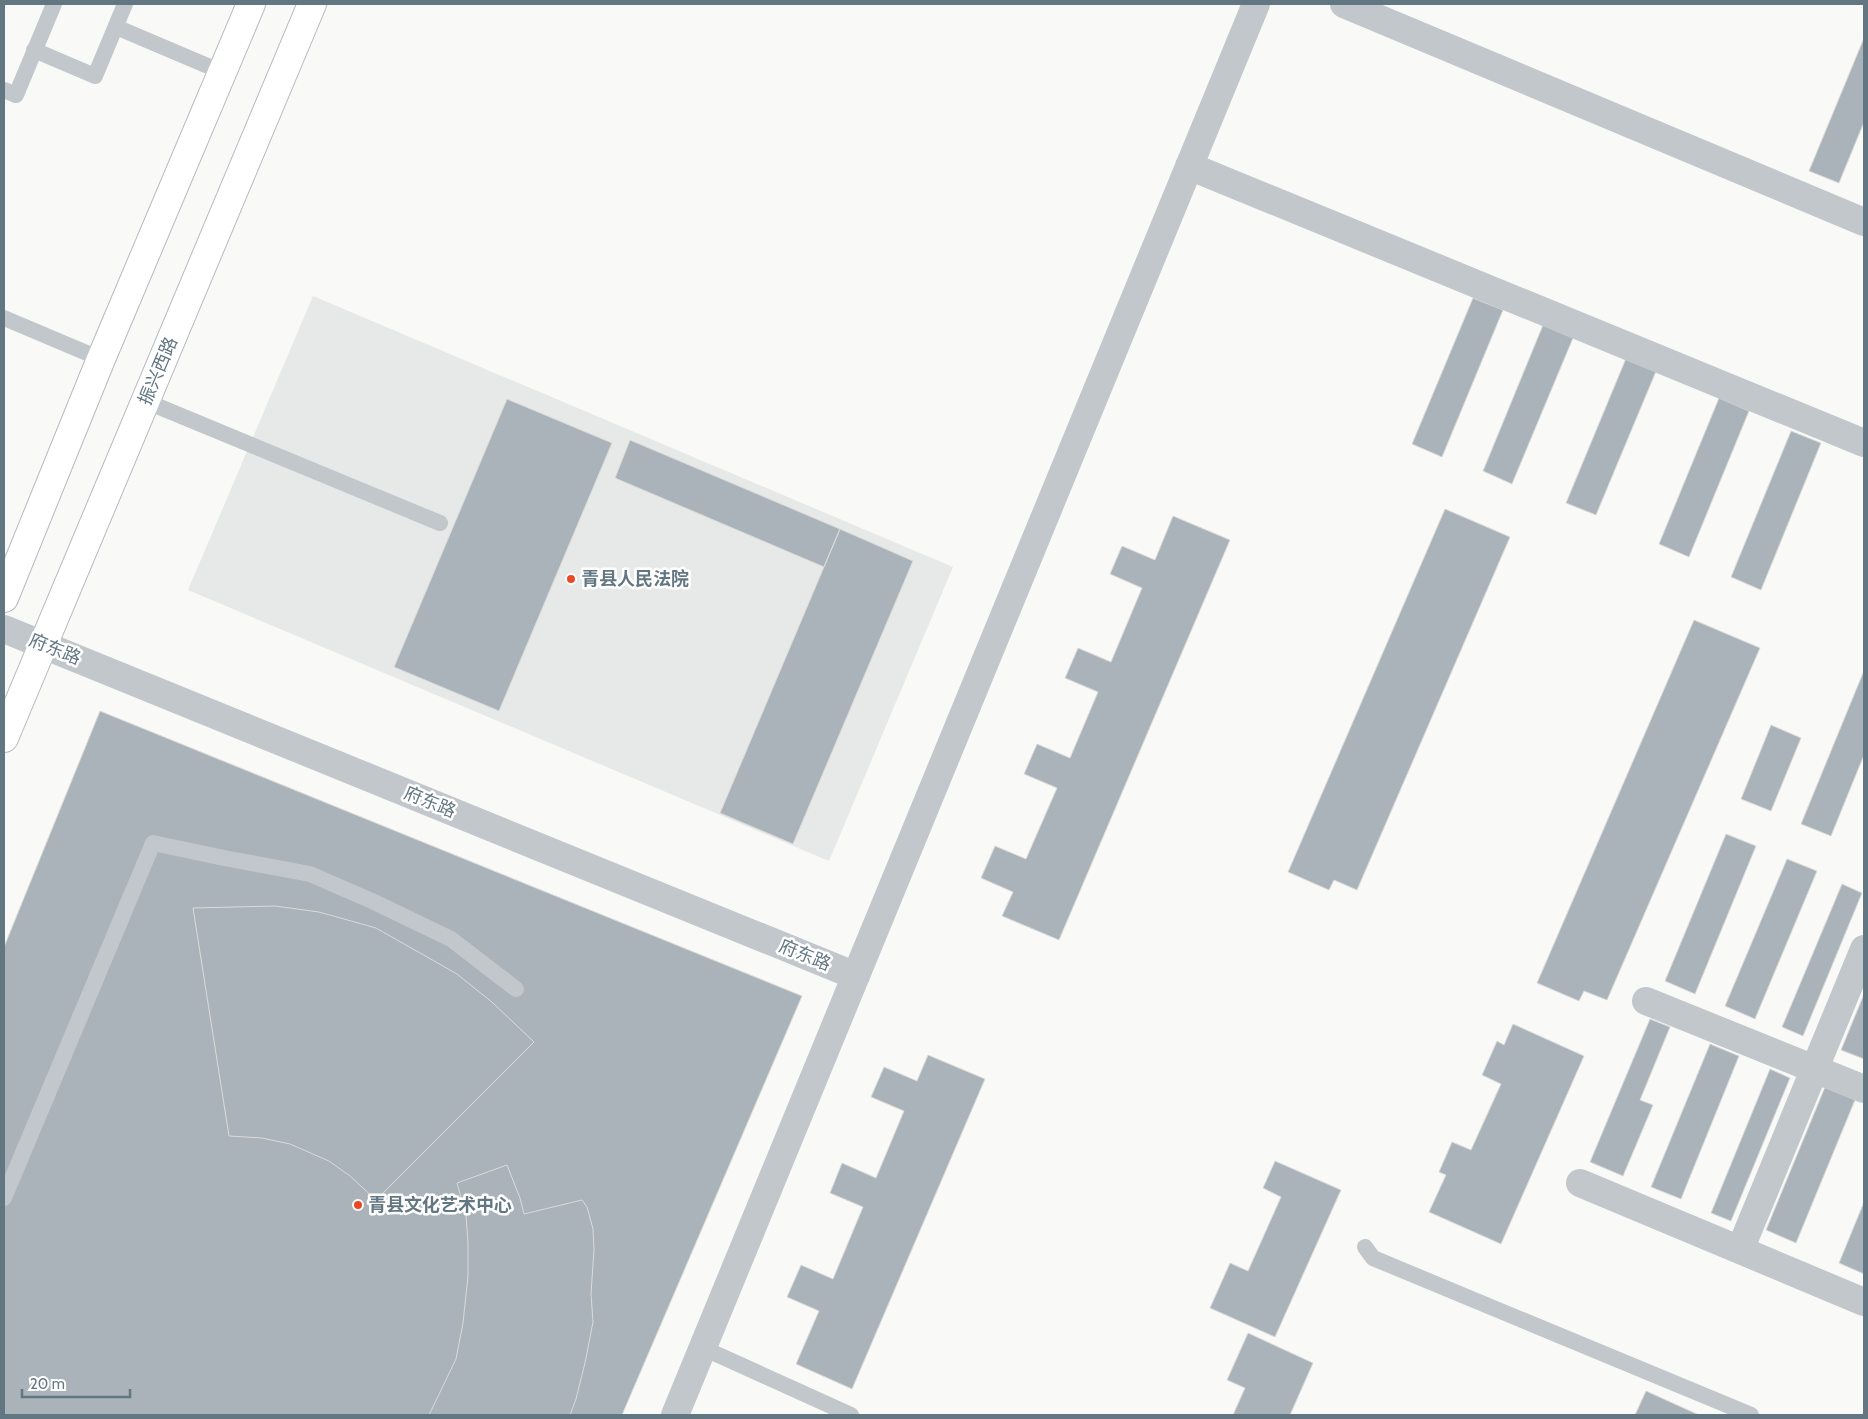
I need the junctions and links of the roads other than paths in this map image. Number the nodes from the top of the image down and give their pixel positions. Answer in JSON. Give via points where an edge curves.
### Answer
{"nodes":[{"id":1,"x":54,"y":4,"type":"edge"},
{"id":2,"x":125,"y":4,"type":"edge"},
{"id":3,"x":251,"y":4,"type":"edge"},
{"id":4,"x":312,"y":4,"type":"edge"},
{"id":5,"x":1256,"y":4,"type":"edge"},
{"id":6,"x":1344,"y":4,"type":"edge"},
{"id":7,"x":116,"y":27,"type":"junction"},
{"id":8,"x":34,"y":50,"type":"junction"},
{"id":9,"x":222,"y":72,"type":"junction"},
{"id":10,"x":4,"y":90,"type":"edge"},
{"id":11,"x":1189,"y":166,"type":"junction"},
{"id":12,"x":1864,"y":222,"type":"edge"},
{"id":13,"x":4,"y":318,"type":"edge"},
{"id":14,"x":101,"y":359,"type":"junction"},
{"id":15,"x":145,"y":401,"type":"junction"},
{"id":16,"x":1864,"y":443,"type":"edge"},
{"id":17,"x":440,"y":522,"type":"dead end"},
{"id":18,"x":4,"y":598,"type":"edge"},
{"id":19,"x":4,"y":629,"type":"edge"},
{"id":20,"x":43,"y":644,"type":"junction"},
{"id":21,"x":4,"y":738,"type":"edge"},
{"id":22,"x":1864,"y":949,"type":"edge"},
{"id":23,"x":856,"y":976,"type":"junction"},
{"id":24,"x":516,"y":989,"type":"dead end"},
{"id":25,"x":1646,"y":1001,"type":"dead end"},
{"id":26,"x":1815,"y":1069,"type":"junction"},
{"id":27,"x":1864,"y":1089,"type":"edge"},
{"id":28,"x":1580,"y":1183,"type":"dead end"},
{"id":29,"x":4,"y":1197,"type":"edge"},
{"id":30,"x":1365,"y":1247,"type":"dead end"},
{"id":31,"x":1740,"y":1250,"type":"junction"},
{"id":32,"x":1864,"y":1302,"type":"edge"},
{"id":33,"x":703,"y":1348,"type":"junction"},
{"id":34,"x":675,"y":1415,"type":"edge"},
{"id":35,"x":851,"y":1415,"type":"edge"},
{"id":36,"x":1751,"y":1415,"type":"edge"}],
"edges":[{"from":1,"to":8,"type":"lane"},
{"from":2,"to":7,"type":"lane"},
{"from":3,"to":9,"type":"street"},
{"from":4,"to":15,"type":"street","name":"振兴西路"},
{"from":5,"to":11,"type":"street"},
{"from":6,"to":12,"type":"street"},
{"from":7,"to":8,"type":"lane","via":[[95,76]]},
{"from":7,"to":9,"type":"lane"},
{"from":8,"to":10,"type":"lane","via":[[16,95]]},
{"from":9,"to":14,"type":"street"},
{"from":11,"to":16,"type":"street"},
{"from":11,"to":23,"type":"street"},
{"from":13,"to":14,"type":"lane"},
{"from":14,"to":18,"type":"street"},
{"from":15,"to":17,"type":"lane"},
{"from":15,"to":20,"type":"street","name":"振兴西路"},
{"from":19,"to":20,"type":"street","name":"府东路"},
{"from":20,"to":21,"type":"street","name":"振兴西路"},
{"from":20,"to":23,"type":"street","name":"府东路"},
{"from":22,"to":26,"type":"street"},
{"from":23,"to":33,"type":"street"},
{"from":24,"to":29,"type":"lane","via":[[451,939],[310,874],[153,843]]},
{"from":25,"to":26,"type":"street"},
{"from":26,"to":27,"type":"street"},
{"from":26,"to":31,"type":"street"},
{"from":28,"to":31,"type":"street"},
{"from":30,"to":36,"type":"lane","via":[[1373,1258]]},
{"from":31,"to":32,"type":"street"},
{"from":33,"to":34,"type":"street"},
{"from":33,"to":35,"type":"lane"}]}
